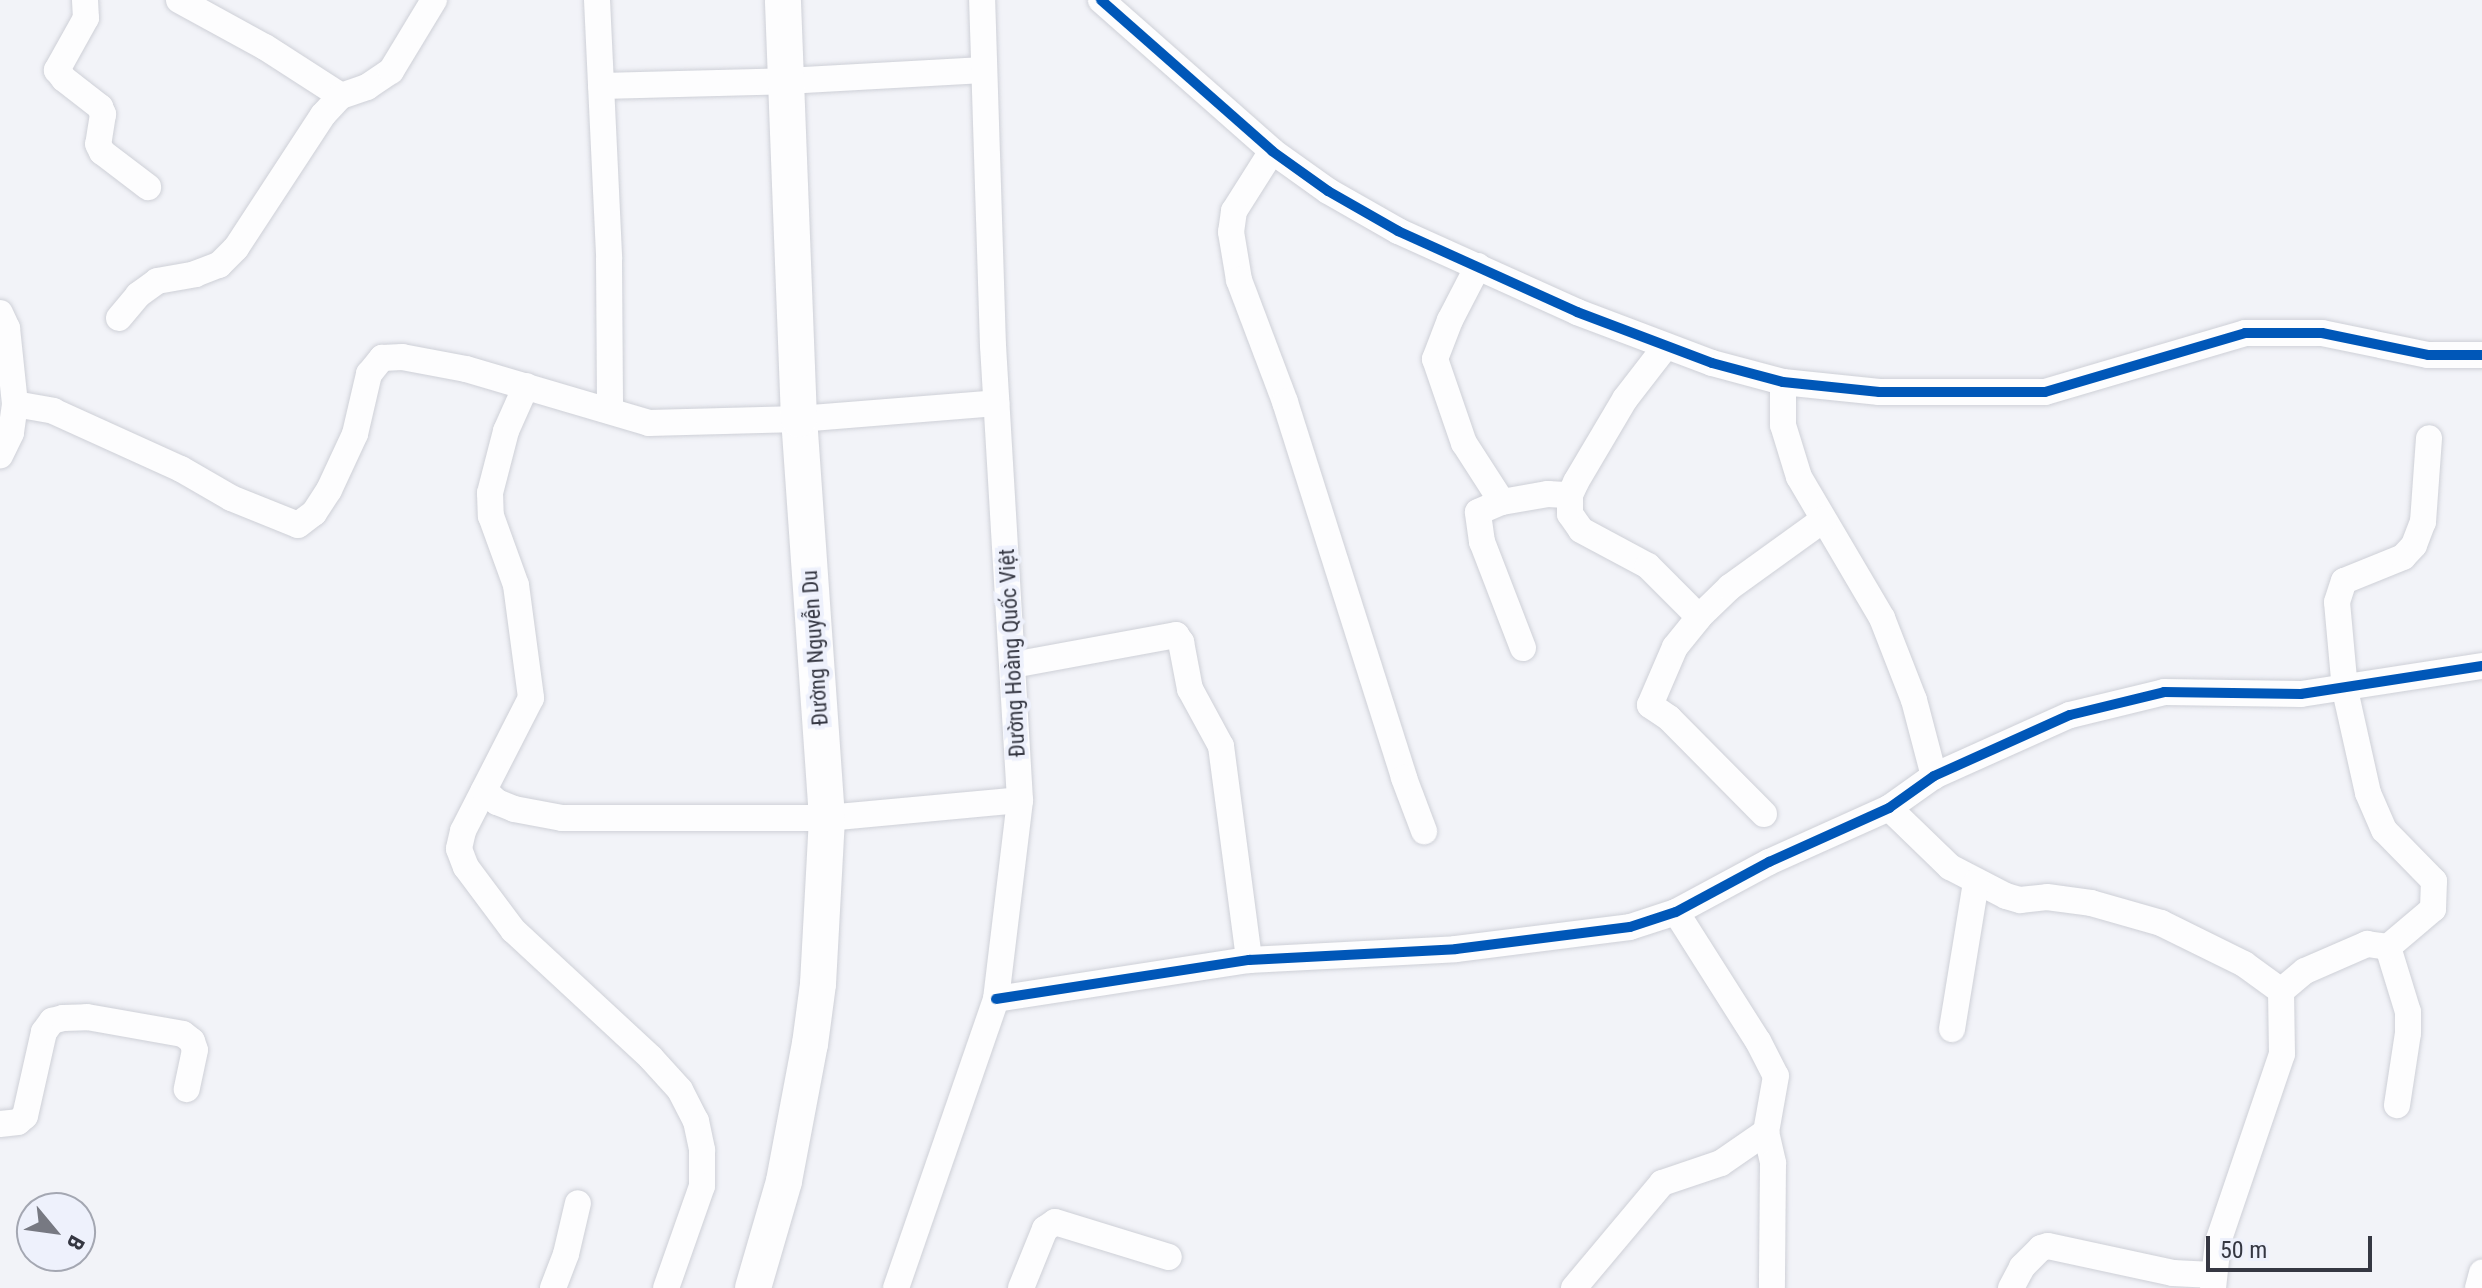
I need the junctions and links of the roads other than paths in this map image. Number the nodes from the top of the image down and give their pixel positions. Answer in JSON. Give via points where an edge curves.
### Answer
{"nodes":[{"id":1,"x":179,"y":0,"type":"edge"},
{"id":2,"x":434,"y":0,"type":"edge"},
{"id":3,"x":597,"y":0,"type":"edge"},
{"id":4,"x":783,"y":0,"type":"edge"},
{"id":5,"x":982,"y":0,"type":"edge"},
{"id":6,"x":1101,"y":0,"type":"edge"},
{"id":7,"x":89,"y":1,"type":"edge"},
{"id":8,"x":984,"y":70,"type":"junction"},
{"id":9,"x":786,"y":81,"type":"junction"},
{"id":10,"x":601,"y":86,"type":"junction"},
{"id":11,"x":341,"y":96,"type":"junction"},
{"id":12,"x":1272,"y":151,"type":"junction"},
{"id":13,"x":148,"y":187,"type":"dead end"},
{"id":14,"x":1478,"y":266,"type":"junction"},
{"id":15,"x":0,"y":313,"type":"edge"},
{"id":16,"x":119,"y":318,"type":"dead end"},
{"id":17,"x":1666,"y":346,"type":"junction"},
{"id":18,"x":2482,"y":355,"type":"edge"},
{"id":19,"x":1783,"y":382,"type":"junction"},
{"id":20,"x":526,"y":386,"type":"junction"},
{"id":21,"x":996,"y":403,"type":"junction"},
{"id":22,"x":15,"y":404,"type":"junction"},
{"id":23,"x":610,"y":411,"type":"junction"},
{"id":24,"x":799,"y":419,"type":"junction"},
{"id":25,"x":2429,"y":438,"type":"dead end"},
{"id":26,"x":0,"y":456,"type":"edge"},
{"id":27,"x":1570,"y":495,"type":"junction"},
{"id":28,"x":1502,"y":502,"type":"junction"},
{"id":29,"x":1823,"y":520,"type":"junction"},
{"id":30,"x":1699,"y":617,"type":"junction"},
{"id":31,"x":1523,"y":648,"type":"dead end"},
{"id":32,"x":1013,"y":665,"type":"junction"},
{"id":33,"x":2482,"y":666,"type":"edge"},
{"id":34,"x":2345,"y":690,"type":"junction"},
{"id":35,"x":1934,"y":776,"type":"junction"},
{"id":36,"x":484,"y":790,"type":"junction"},
{"id":37,"x":1020,"y":800,"type":"junction"},
{"id":38,"x":1889,"y":808,"type":"junction"},
{"id":39,"x":1764,"y":814,"type":"dead end"},
{"id":40,"x":827,"y":818,"type":"junction"},
{"id":41,"x":1424,"y":831,"type":"dead end"},
{"id":42,"x":1976,"y":882,"type":"junction"},
{"id":43,"x":1676,"y":912,"type":"junction"},
{"id":44,"x":2388,"y":947,"type":"junction"},
{"id":45,"x":1249,"y":960,"type":"junction"},
{"id":46,"x":2281,"y":991,"type":"junction"},
{"id":47,"x":996,"y":999,"type":"junction"},
{"id":48,"x":1952,"y":1029,"type":"dead end"},
{"id":49,"x":187,"y":1089,"type":"dead end"},
{"id":50,"x":2397,"y":1105,"type":"dead end"},
{"id":51,"x":0,"y":1124,"type":"edge"},
{"id":52,"x":1766,"y":1132,"type":"junction"},
{"id":53,"x":578,"y":1203,"type":"dead end"},
{"id":54,"x":1169,"y":1257,"type":"dead end"},
{"id":55,"x":2482,"y":1273,"type":"edge"},
{"id":56,"x":2213,"y":1281,"type":"edge"},
{"id":57,"x":553,"y":1288,"type":"edge"},
{"id":58,"x":666,"y":1288,"type":"edge"},
{"id":59,"x":753,"y":1288,"type":"edge"},
{"id":60,"x":896,"y":1288,"type":"edge"},
{"id":61,"x":1021,"y":1288,"type":"edge"},
{"id":62,"x":1574,"y":1288,"type":"edge"},
{"id":63,"x":1772,"y":1288,"type":"edge"},
{"id":64,"x":2011,"y":1288,"type":"edge"},
{"id":65,"x":2478,"y":1288,"type":"edge"}],
"edges":[{"from":1,"to":11,"type":"street"},
{"from":2,"to":11,"type":"street","via":[[391,71]]},
{"from":3,"to":10,"type":"street"},
{"from":4,"to":9,"type":"street","name":"Đường Nguyễn Du"},
{"from":5,"to":8,"type":"street","name":"Đường Hoàng Quốc Việt"},
{"from":6,"to":12,"type":"street"},
{"from":7,"to":13,"type":"street","via":[[86,18],[57,70],[100,107],[102,152]]},
{"from":8,"to":9,"type":"street"},
{"from":8,"to":21,"type":"street","name":"Đường Hoàng Quốc Việt"},
{"from":9,"to":10,"type":"street"},
{"from":9,"to":24,"type":"street","name":"Đường Nguyễn Du"},
{"from":10,"to":23,"type":"street"},
{"from":11,"to":16,"type":"street","via":[[323,115],[236,248],[219,265],[157,281]]},
{"from":12,"to":14,"type":"street","via":[[1386,224]]},
{"from":12,"to":41,"type":"street","via":[[1234,211],[1231,232],[1239,280],[1285,402]]},
{"from":14,"to":17,"type":"street"},
{"from":14,"to":28,"type":"street","via":[[1435,359],[1464,443]]},
{"from":15,"to":22,"type":"street","via":[[7,328]]},
{"from":17,"to":19,"type":"street"},
{"from":17,"to":27,"type":"street","via":[[1625,399]]},
{"from":18,"to":19,"type":"street","via":[[2428,355],[2322,333],[2245,333],[2045,392],[1879,392]]},
{"from":19,"to":29,"type":"street","via":[[1783,425],[1799,477]]},
{"from":20,"to":22,"type":"street","via":[[402,357],[382,358],[369,374],[355,434],[329,490],[314,513],[298,525],[53,411]]},
{"from":20,"to":23,"type":"street"},
{"from":20,"to":36,"type":"street","via":[[506,431],[490,493],[491,516],[516,585],[531,698]]},
{"from":21,"to":24,"type":"street"},
{"from":21,"to":32,"type":"street","name":"Đường Hoàng Quốc Việt"},
{"from":22,"to":26,"type":"street","via":[[11,433]]},
{"from":23,"to":24,"type":"street","via":[[649,423]]},
{"from":24,"to":40,"type":"street","name":"Đường Nguyễn Du"},
{"from":25,"to":34,"type":"street","via":[[2423,522],[2414,545],[2403,557],[2355,574],[2339,590]]},
{"from":27,"to":28,"type":"street"},
{"from":27,"to":30,"type":"street","via":[[1570,514],[1581,530],[1648,566]]},
{"from":28,"to":31,"type":"street","via":[[1481,510],[1477,519]]},
{"from":29,"to":30,"type":"street","via":[[1730,587]]},
{"from":29,"to":35,"type":"street","via":[[1882,618],[1914,700]]},
{"from":30,"to":39,"type":"street","via":[[1675,647],[1650,705]]},
{"from":32,"to":37,"type":"street","name":"Đường Hoàng Quốc Việt"},
{"from":32,"to":45,"type":"street","via":[[1176,635],[1190,689],[1221,746]]},
{"from":33,"to":34,"type":"street"},
{"from":34,"to":35,"type":"street","via":[[2141,695],[2070,715]]},
{"from":34,"to":44,"type":"street","via":[[2378,821],[2435,886],[2433,909]]},
{"from":35,"to":38,"type":"street"},
{"from":36,"to":40,"type":"street","via":[[514,809],[562,818]]},
{"from":36,"to":58,"type":"street","via":[[459,840],[466,867],[513,930],[680,1090],[696,1121],[702,1186]]},
{"from":37,"to":40,"type":"street"},
{"from":37,"to":47,"type":"street","name":"Đường Hoàng Quốc Việt"},
{"from":38,"to":42,"type":"street","via":[[1950,867]]},
{"from":38,"to":43,"type":"street","via":[[1769,862]]},
{"from":40,"to":59,"type":"street","name":"Đường Nguyễn Du","via":[[810,1044],[784,1181]]},
{"from":42,"to":46,"type":"street","via":[[2020,900],[2047,897],[2091,903],[2161,923],[2244,964]]},
{"from":42,"to":48,"type":"street"},
{"from":43,"to":45,"type":"street","via":[[1630,927],[1534,941]]},
{"from":43,"to":52,"type":"street","via":[[1771,1062],[1775,1089]]},
{"from":44,"to":46,"type":"street","via":[[2367,944],[2305,971]]},
{"from":44,"to":50,"type":"street","via":[[2408,1012]]},
{"from":45,"to":47,"type":"street"},
{"from":46,"to":56,"type":"street","via":[[2282,1054],[2218,1242]]},
{"from":47,"to":60,"type":"street","name":"Đường Hoàng Quốc Việt"},
{"from":49,"to":51,"type":"street","via":[[195,1050],[183,1034],[87,1017],[63,1018],[52,1021],[44,1032],[25,1116]]},
{"from":52,"to":62,"type":"street","via":[[1721,1163],[1662,1183]]},
{"from":52,"to":63,"type":"street","via":[[1773,1163]]},
{"from":53,"to":57,"type":"street"},
{"from":54,"to":61,"type":"street","via":[[1055,1222],[1045,1229]]},
{"from":55,"to":65,"type":"street"},
{"from":56,"to":64,"type":"street","via":[[2048,1246],[2022,1267]]}]}
